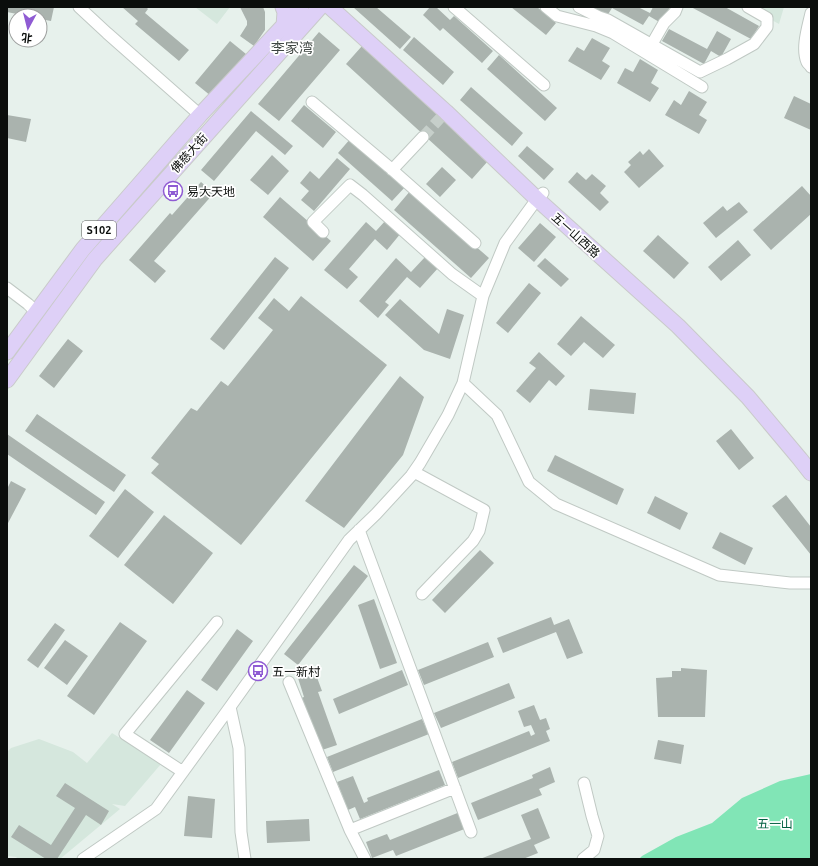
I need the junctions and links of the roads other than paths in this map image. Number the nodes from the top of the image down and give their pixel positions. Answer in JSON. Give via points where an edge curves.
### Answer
{"nodes":[{"id":1,"x":79,"y":7,"type":"edge"},
{"id":2,"x":283,"y":7,"type":"edge"},
{"id":3,"x":301,"y":7,"type":"edge"},
{"id":4,"x":320,"y":7,"type":"edge"},
{"id":5,"x":330,"y":7,"type":"edge"},
{"id":6,"x":342,"y":7,"type":"edge"},
{"id":7,"x":454,"y":7,"type":"edge"},
{"id":8,"x":546,"y":7,"type":"edge"},
{"id":9,"x":579,"y":7,"type":"edge"},
{"id":10,"x":678,"y":7,"type":"edge"},
{"id":11,"x":748,"y":7,"type":"edge"},
{"id":12,"x":811,"y":13,"type":"edge"},
{"id":13,"x":284,"y":26,"type":"junction"},
{"id":14,"x":652,"y":44,"type":"junction"},
{"id":15,"x":811,"y":67,"type":"edge"},
{"id":16,"x":544,"y":85,"type":"dead end"},
{"id":17,"x":702,"y":87,"type":"dead end"},
{"id":18,"x":312,"y":102,"type":"dead end"},
{"id":19,"x":200,"y":115,"type":"junction"},
{"id":20,"x":423,"y":137,"type":"tunnel mouth"},
{"id":21,"x":392,"y":170,"type":"junction"},
{"id":22,"x":540,"y":196,"type":"junction"},
{"id":23,"x":323,"y":232,"type":"dead end"},
{"id":24,"x":475,"y":243,"type":"dead end"},
{"id":25,"x":7,"y":288,"type":"edge"},
{"id":26,"x":483,"y":296,"type":"junction"},
{"id":27,"x":36,"y":312,"type":"junction"},
{"id":28,"x":7,"y":352,"type":"edge"},
{"id":29,"x":7,"y":380,"type":"edge"},
{"id":30,"x":463,"y":383,"type":"junction"},
{"id":31,"x":811,"y":458,"type":"edge"},
{"id":32,"x":414,"y":472,"type":"junction"},
{"id":33,"x":811,"y":473,"type":"edge"},
{"id":34,"x":359,"y":530,"type":"junction"},
{"id":35,"x":811,"y":583,"type":"edge"},
{"id":36,"x":422,"y":594,"type":"dead end"},
{"id":37,"x":217,"y":622,"type":"dead end"},
{"id":38,"x":289,"y":682,"type":"dead end"},
{"id":39,"x":230,"y":707,"type":"junction"},
{"id":40,"x":183,"y":772,"type":"junction"},
{"id":41,"x":584,"y":783,"type":"dead end"},
{"id":42,"x":455,"y":788,"type":"junction"},
{"id":43,"x":350,"y":830,"type":"junction"},
{"id":44,"x":471,"y":832,"type":"dead end"},
{"id":45,"x":83,"y":859,"type":"edge"},
{"id":46,"x":245,"y":859,"type":"edge"},
{"id":47,"x":365,"y":859,"type":"edge"},
{"id":48,"x":583,"y":859,"type":"edge"}],
"edges":[{"from":1,"to":19,"type":"street"},
{"from":2,"to":13,"type":"main road"},
{"from":3,"to":13,"type":"main road","name":"佛慈大街"},
{"from":4,"to":29,"type":"main road","name":"佛慈大街","number":"S102","via":[[95,258]]},
{"from":5,"to":22,"type":"main road","name":"五一山西路","via":[[444,114]]},
{"from":6,"to":22,"type":"main road","name":"五一山西路","via":[[452,106]]},
{"from":7,"to":16,"type":"street"},
{"from":8,"to":17,"type":"street","via":[[557,16],[613,33]]},
{"from":9,"to":14,"type":"street"},
{"from":10,"to":14,"type":"street","via":[[664,23]]},
{"from":11,"to":14,"type":"street","via":[[767,18],[767,27],[754,44],[700,72]]},
{"from":12,"to":15,"type":"street","via":[[805,51]]},
{"from":13,"to":19,"type":"main road","name":"佛慈大街","number":"S102"},
{"from":18,"to":21,"type":"street"},
{"from":19,"to":27,"type":"main road","name":"佛慈大街","number":"S102","via":[[83,249]]},
{"from":20,"to":21,"type":"street"},
{"from":21,"to":24,"type":"street"},
{"from":22,"to":26,"type":"street","via":[[505,244]]},
{"from":22,"to":31,"type":"main road","name":"五一山西路","via":[[683,319],[754,391]]},
{"from":22,"to":33,"type":"main road","name":"五一山西路","via":[[678,326],[748,397]]},
{"from":23,"to":26,"type":"street","via":[[313,222],[350,185],[452,274]]},
{"from":25,"to":27,"type":"street"},
{"from":26,"to":30,"type":"street"},
{"from":27,"to":28,"type":"main road","name":"佛慈大街","number":"S102"},
{"from":30,"to":32,"type":"street","via":[[448,415]]},
{"from":30,"to":35,"type":"street","via":[[497,415],[529,482],[556,504],[719,575]]},
{"from":32,"to":34,"type":"street"},
{"from":32,"to":36,"type":"street","via":[[484,510],[479,531],[473,541]]},
{"from":34,"to":39,"type":"street","via":[[349,540]]},
{"from":34,"to":42,"type":"street"},
{"from":37,"to":40,"type":"street","via":[[125,734]]},
{"from":38,"to":43,"type":"street"},
{"from":39,"to":40,"type":"street"},
{"from":39,"to":46,"type":"street","via":[[240,748],[241,832]]},
{"from":40,"to":45,"type":"street","via":[[156,809]]},
{"from":41,"to":48,"type":"street","via":[[598,836],[594,850]]},
{"from":42,"to":43,"type":"street"},
{"from":42,"to":44,"type":"street"},
{"from":43,"to":47,"type":"street"}]}
